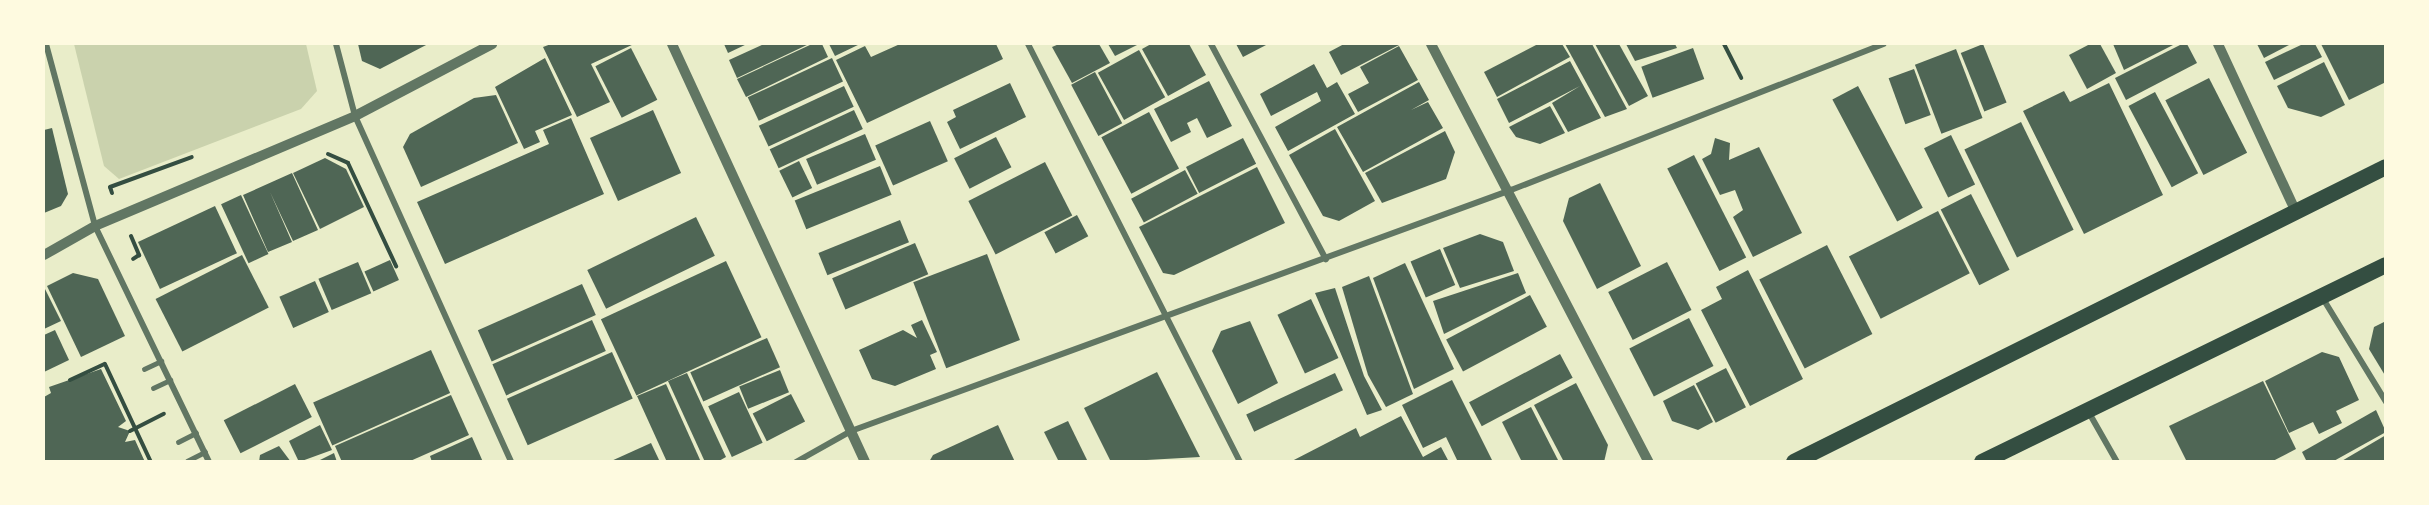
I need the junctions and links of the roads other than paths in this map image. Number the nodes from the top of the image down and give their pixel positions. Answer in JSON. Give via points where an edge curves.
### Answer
{"nodes":[{"id":1,"x":46,"y":44,"type":"edge"},
{"id":2,"x":336,"y":44,"type":"edge"},
{"id":3,"x":492,"y":44,"type":"edge"},
{"id":4,"x":672,"y":44,"type":"edge"},
{"id":5,"x":1028,"y":44,"type":"edge"},
{"id":6,"x":1211,"y":44,"type":"edge"},
{"id":7,"x":1431,"y":44,"type":"edge"},
{"id":8,"x":1883,"y":44,"type":"edge"},
{"id":9,"x":2218,"y":44,"type":"edge"},
{"id":10,"x":46,"y":56,"type":"edge"},
{"id":11,"x":355,"y":116,"type":"junction"},
{"id":12,"x":2385,"y":167,"type":"edge"},
{"id":13,"x":1511,"y":190,"type":"junction"},
{"id":14,"x":2296,"y":212,"type":"junction"},
{"id":15,"x":94,"y":226,"type":"junction"},
{"id":16,"x":44,"y":255,"type":"edge"},
{"id":17,"x":1326,"y":259,"type":"junction"},
{"id":18,"x":2385,"y":265,"type":"edge"},
{"id":19,"x":2322,"y":297,"type":"junction"},
{"id":20,"x":1167,"y":318,"type":"junction"},
{"id":21,"x":161,"y":361,"type":"junction"},
{"id":22,"x":144,"y":369,"type":"dead end"},
{"id":23,"x":170,"y":380,"type":"junction"},
{"id":24,"x":153,"y":388,"type":"dead end"},
{"id":25,"x":2385,"y":402,"type":"edge"},
{"id":26,"x":2088,"y":411,"type":"junction"},
{"id":27,"x":851,"y":431,"type":"junction"},
{"id":28,"x":196,"y":434,"type":"junction"},
{"id":29,"x":178,"y":442,"type":"dead end"},
{"id":30,"x":205,"y":452,"type":"junction"},
{"id":31,"x":187,"y":461,"type":"edge"},
{"id":32,"x":209,"y":462,"type":"edge"},
{"id":33,"x":511,"y":462,"type":"edge"},
{"id":34,"x":796,"y":462,"type":"edge"},
{"id":35,"x":865,"y":462,"type":"edge"},
{"id":36,"x":1240,"y":462,"type":"edge"},
{"id":37,"x":1649,"y":462,"type":"edge"},
{"id":38,"x":1794,"y":462,"type":"edge"},
{"id":39,"x":1982,"y":462,"type":"edge"},
{"id":40,"x":2116,"y":462,"type":"edge"}],
"edges":[{"from":1,"to":10,"type":"street"},
{"from":2,"to":11,"type":"street"},
{"from":3,"to":11,"type":"street"},
{"from":4,"to":27,"type":"street"},
{"from":5,"to":20,"type":"street"},
{"from":6,"to":17,"type":"street"},
{"from":7,"to":13,"type":"street"},
{"from":8,"to":13,"type":"street"},
{"from":9,"to":14,"type":"street"},
{"from":10,"to":15,"type":"street"},
{"from":11,"to":15,"type":"street"},
{"from":11,"to":33,"type":"street"},
{"from":12,"to":14,"type":"highway"},
{"from":13,"to":17,"type":"street"},
{"from":13,"to":37,"type":"street"},
{"from":14,"to":38,"type":"highway"},
{"from":15,"to":16,"type":"street"},
{"from":15,"to":21,"type":"street"},
{"from":17,"to":20,"type":"street"},
{"from":18,"to":19,"type":"highway"},
{"from":19,"to":25,"type":"street"},
{"from":19,"to":26,"type":"highway"},
{"from":20,"to":27,"type":"street"},
{"from":20,"to":36,"type":"street"},
{"from":21,"to":22,"type":"lane"},
{"from":21,"to":23,"type":"street"},
{"from":23,"to":24,"type":"lane"},
{"from":23,"to":28,"type":"street"},
{"from":26,"to":39,"type":"highway"},
{"from":26,"to":40,"type":"street"},
{"from":27,"to":34,"type":"street"},
{"from":27,"to":35,"type":"street"},
{"from":28,"to":29,"type":"lane"},
{"from":28,"to":30,"type":"street"},
{"from":30,"to":31,"type":"lane"},
{"from":30,"to":32,"type":"street"}]}
